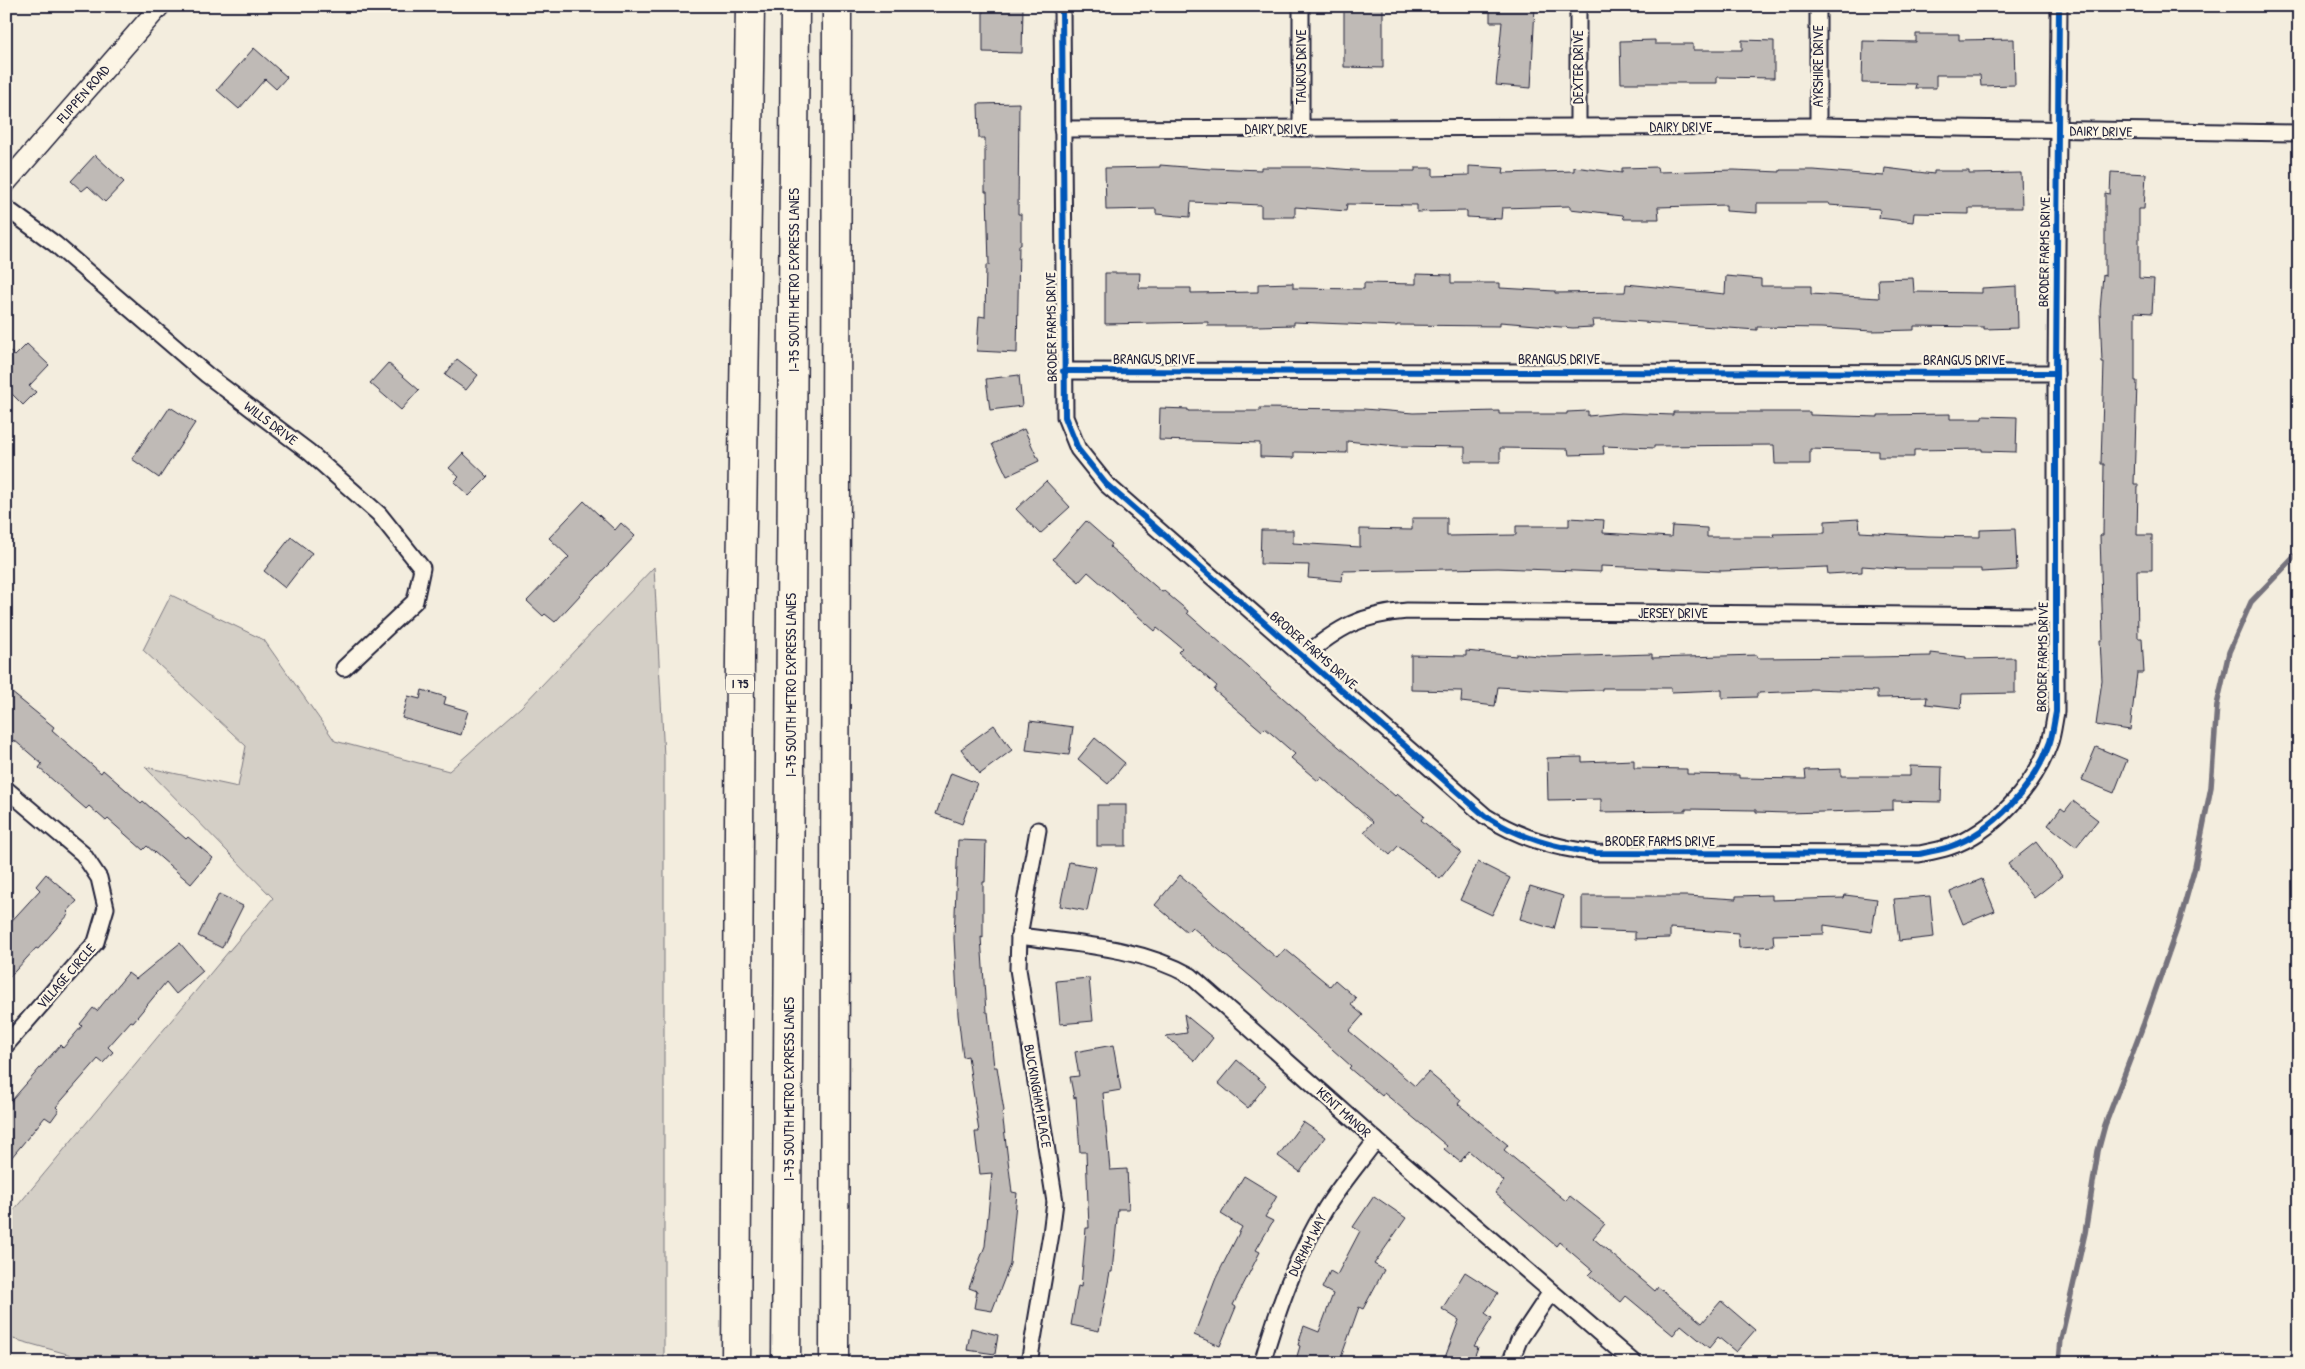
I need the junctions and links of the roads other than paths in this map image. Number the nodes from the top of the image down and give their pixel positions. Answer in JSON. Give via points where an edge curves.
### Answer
{"nodes":[{"id":1,"x":160,"y":6,"type":"edge"},
{"id":2,"x":750,"y":6,"type":"edge"},
{"id":3,"x":795,"y":6,"type":"edge"},
{"id":4,"x":837,"y":6,"type":"edge"},
{"id":5,"x":1062,"y":6,"type":"edge"},
{"id":6,"x":1301,"y":6,"type":"edge"},
{"id":7,"x":1578,"y":6,"type":"edge"},
{"id":8,"x":1818,"y":6,"type":"edge"},
{"id":9,"x":2059,"y":6,"type":"edge"},
{"id":10,"x":1818,"y":126,"type":"junction"},
{"id":11,"x":1578,"y":127,"type":"junction"},
{"id":12,"x":1301,"y":128,"type":"junction"},
{"id":13,"x":1062,"y":129,"type":"junction"},
{"id":14,"x":2058,"y":130,"type":"junction"},
{"id":15,"x":2299,"y":133,"type":"edge"},
{"id":16,"x":6,"y":183,"type":"edge"},
{"id":17,"x":6,"y":208,"type":"edge"},
{"id":18,"x":1063,"y":371,"type":"junction"},
{"id":19,"x":2056,"y":373,"type":"junction"},
{"id":20,"x":2056,"y":616,"type":"junction"},
{"id":21,"x":1303,"y":657,"type":"junction"},
{"id":22,"x":344,"y":668,"type":"dead end"},
{"id":23,"x":6,"y":789,"type":"edge"},
{"id":24,"x":1038,"y":830,"type":"dead end"},
{"id":25,"x":1019,"y":936,"type":"junction"},
{"id":26,"x":6,"y":1044,"type":"edge"},
{"id":27,"x":1376,"y":1140,"type":"junction"},
{"id":28,"x":1551,"y":1292,"type":"junction"},
{"id":29,"x":736,"y":1363,"type":"edge"},
{"id":30,"x":786,"y":1363,"type":"edge"},
{"id":31,"x":834,"y":1363,"type":"edge"},
{"id":32,"x":1029,"y":1363,"type":"edge"},
{"id":33,"x":1262,"y":1363,"type":"edge"},
{"id":34,"x":1510,"y":1363,"type":"edge"},
{"id":35,"x":1634,"y":1363,"type":"edge"}],
"edges":[{"from":1,"to":16,"type":"street","name":"FLIPPEN ROAD"},
{"from":2,"to":29,"type":"highway","number":"I 75","via":[[740,654]]},
{"from":3,"to":30,"type":"highway","name":"I-75 SOUTH METRO EXPRESS LANES"},
{"from":4,"to":31,"type":"highway"},
{"from":5,"to":13,"type":"street","name":"BRODER FARMS DRIVE"},
{"from":6,"to":12,"type":"street","name":"TAURUS DRIVE"},
{"from":7,"to":11,"type":"street","name":"DEXTER DRIVE"},
{"from":8,"to":10,"type":"street","name":"AYRSHIRE DRIVE"},
{"from":9,"to":14,"type":"street","name":"BRODER FARMS DRIVE"},
{"from":10,"to":11,"type":"street","name":"DAIRY DRIVE"},
{"from":10,"to":14,"type":"street","name":"DAIRY DRIVE"},
{"from":11,"to":12,"type":"street","name":"DAIRY DRIVE"},
{"from":12,"to":13,"type":"street","name":"DAIRY DRIVE"},
{"from":13,"to":18,"type":"street","name":"BRODER FARMS DRIVE"},
{"from":14,"to":15,"type":"street","name":"DAIRY DRIVE"},
{"from":14,"to":19,"type":"street","name":"BRODER FARMS DRIVE"},
{"from":17,"to":22,"type":"street","name":"WILLS DRIVE","via":[[55,244],[207,375],[309,452],[379,514],[422,568],[415,601]]},
{"from":18,"to":19,"type":"street","name":"BRANGUS DRIVE"},
{"from":18,"to":21,"type":"street","name":"BRODER FARMS DRIVE","via":[[1065,417],[1078,449],[1106,484]]},
{"from":19,"to":20,"type":"street","name":"BRODER FARMS DRIVE"},
{"from":20,"to":21,"type":"street","name":"JERSEY DRIVE","via":[[1408,611],[1382,613],[1355,622],[1332,633]]},
{"from":20,"to":21,"type":"street","name":"BRODER FARMS DRIVE","via":[[2056,712],[2050,741],[2040,764],[2000,815],[1976,834],[1950,847],[1919,854],[1596,854],[1533,840],[1507,830],[1485,816]]},
{"from":23,"to":26,"type":"street","name":"VILLAGE CIRCLE","via":[[83,854],[99,878],[106,908],[96,942]]},
{"from":24,"to":25,"type":"street","name":"BUCKINGHAM PLACE"},
{"from":25,"to":27,"type":"street","name":"KENT MANOR","via":[[1144,956],[1191,976]]},
{"from":25,"to":32,"type":"street","name":"BUCKINGHAM PLACE","via":[[1018,969],[1054,1202]]},
{"from":27,"to":28,"type":"street","name":"KENT MANOR"},
{"from":27,"to":33,"type":"street","name":"DURHAM WAY","via":[[1326,1208],[1296,1264],[1275,1317]]},
{"from":28,"to":34,"type":"street","via":[[1520,1340]]},
{"from":28,"to":35,"type":"street","name":"KENT MANOR"}]}
